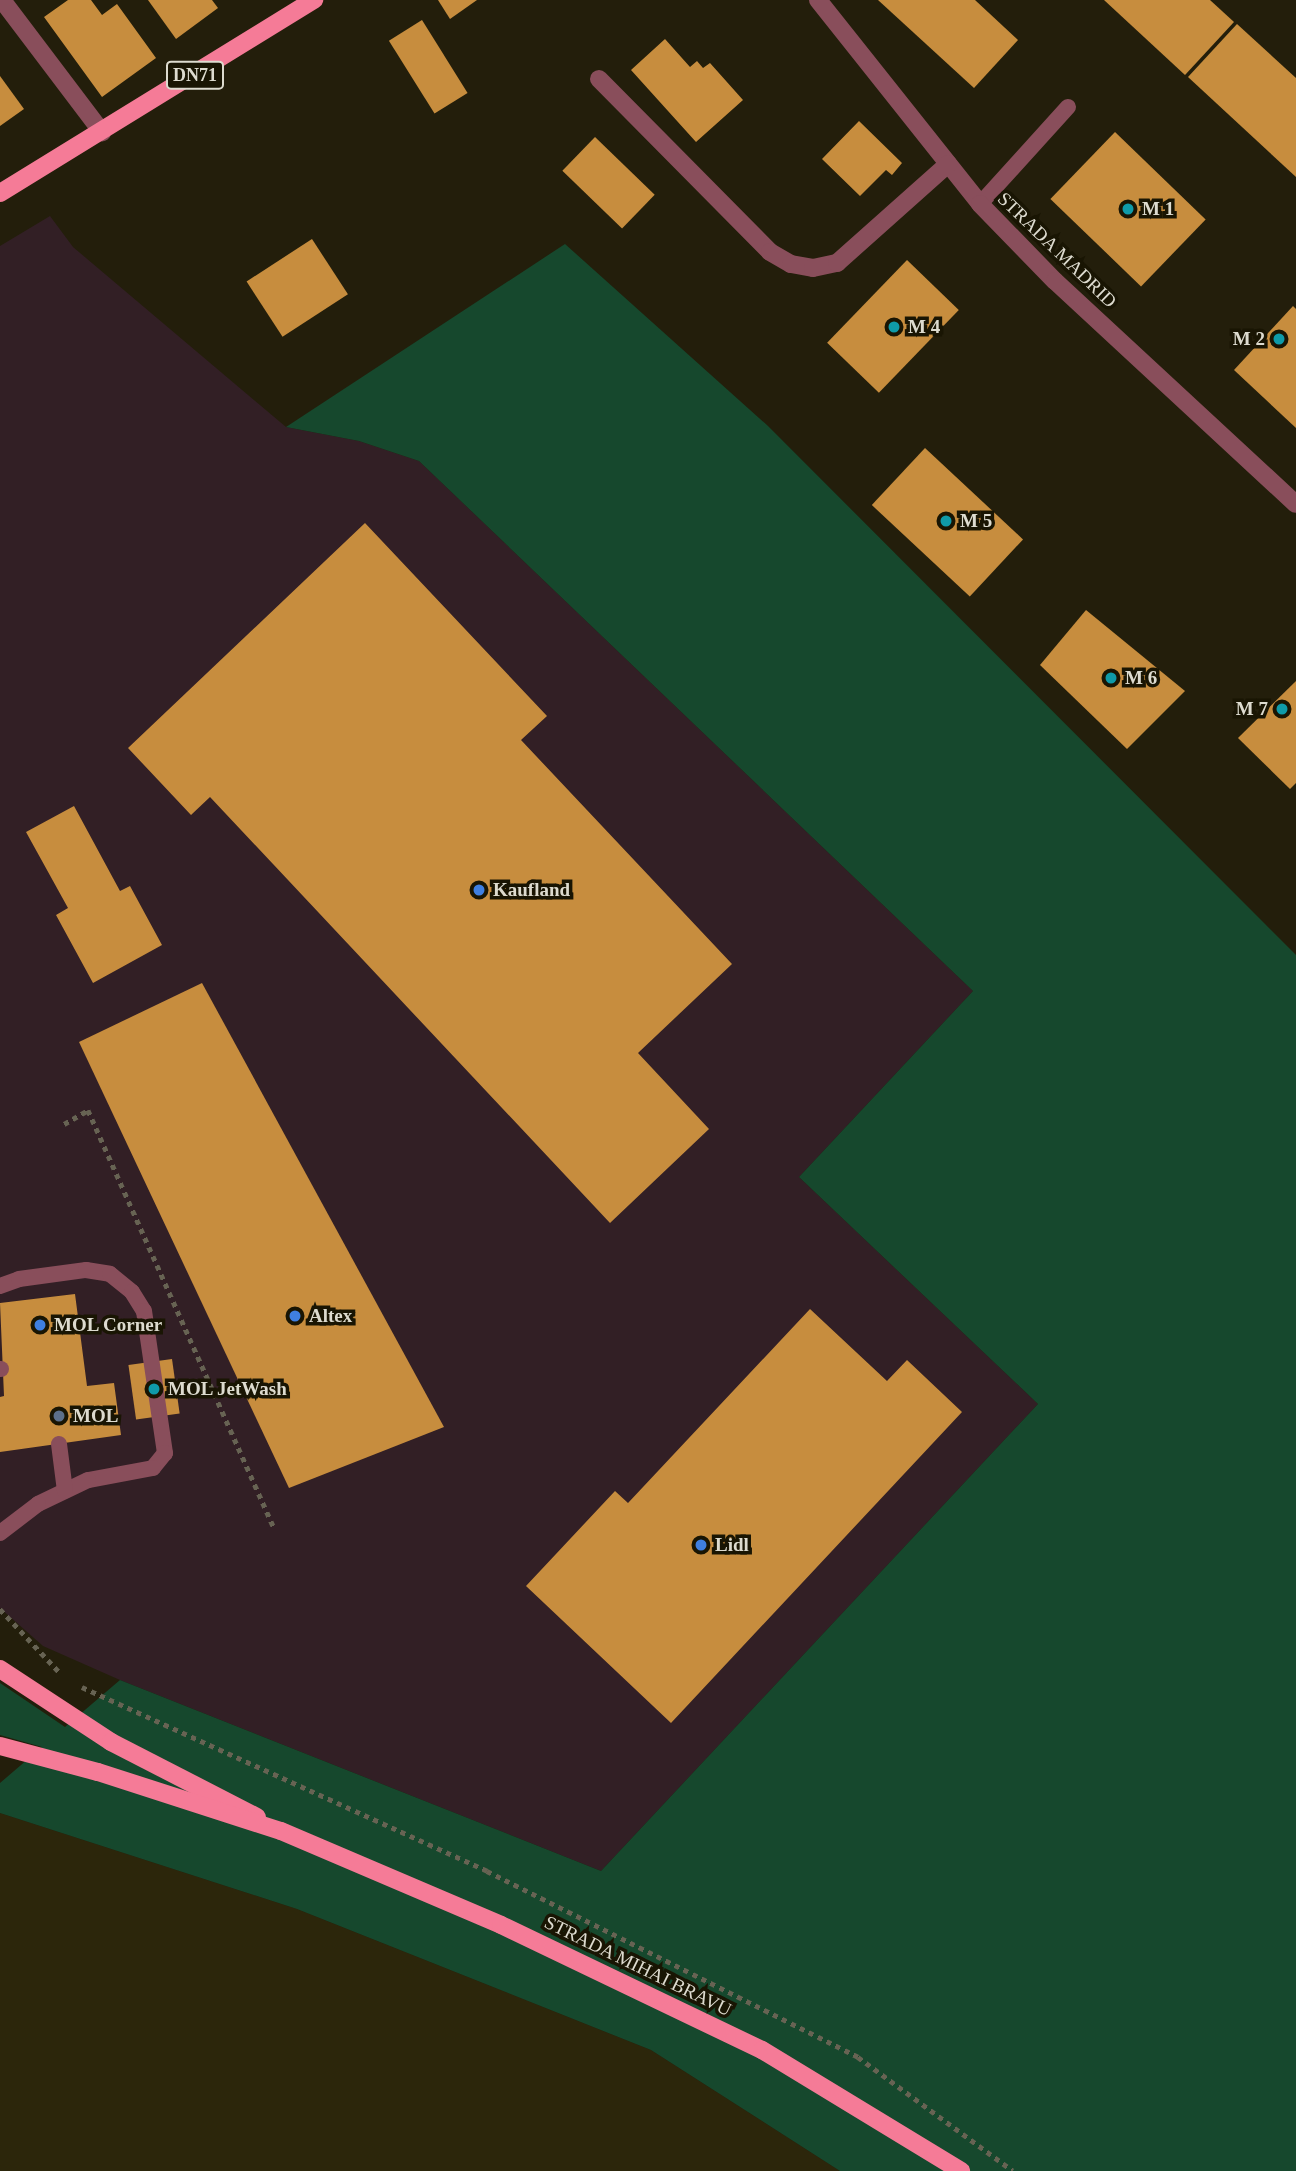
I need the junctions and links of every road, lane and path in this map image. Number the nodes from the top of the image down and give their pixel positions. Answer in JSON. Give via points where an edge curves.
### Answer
{"nodes":[{"id":1,"x":2,"y":0,"type":"edge"},
{"id":2,"x":314,"y":0,"type":"edge"},
{"id":3,"x":818,"y":0,"type":"edge"},
{"id":4,"x":599,"y":79,"type":"dead end"},
{"id":5,"x":1068,"y":107,"type":"dead end"},
{"id":6,"x":102,"y":132,"type":"junction"},
{"id":7,"x":948,"y":164,"type":"junction"},
{"id":8,"x":0,"y":193,"type":"edge"},
{"id":9,"x":980,"y":204,"type":"junction"},
{"id":10,"x":1296,"y":504,"type":"edge"},
{"id":11,"x":64,"y":1124,"type":"dead end"},
{"id":12,"x":0,"y":1286,"type":"edge"},
{"id":13,"x":59,"y":1444,"type":"dead end"},
{"id":14,"x":65,"y":1491,"type":"junction"},
{"id":15,"x":274,"y":1527,"type":"dead end"},
{"id":16,"x":0,"y":1534,"type":"edge"},
{"id":17,"x":0,"y":1609,"type":"edge"},
{"id":18,"x":0,"y":1669,"type":"edge"},
{"id":19,"x":68,"y":1680,"type":"dead end"},
{"id":20,"x":80,"y":1686,"type":"dead end"},
{"id":21,"x":0,"y":1746,"type":"edge"},
{"id":22,"x":281,"y":1831,"type":"junction"},
{"id":23,"x":961,"y":2171,"type":"edge"},
{"id":24,"x":1013,"y":2171,"type":"edge"}],
"edges":[{"from":1,"to":6,"type":"street"},
{"from":2,"to":6,"type":"main road","number":"DN71"},
{"from":3,"to":7,"type":"street","name":"STRADA MADRID"},
{"from":4,"to":7,"type":"street","via":[[770,252],[791,264],[813,268],[837,263]]},
{"from":5,"to":9,"type":"lane"},
{"from":6,"to":8,"type":"main road","number":"DN71"},
{"from":7,"to":9,"type":"street","name":"STRADA MADRID"},
{"from":9,"to":10,"type":"street","name":"STRADA MADRID","via":[[1055,281]]},
{"from":11,"to":15,"type":"path","via":[[88,1110]]},
{"from":12,"to":14,"type":"lane","via":[[86,1270],[110,1274],[132,1292],[144,1311],[164,1453],[161,1462],[153,1468],[88,1480]]},
{"from":13,"to":14,"type":"lane"},
{"from":14,"to":16,"type":"lane","via":[[38,1504]]},
{"from":17,"to":19,"type":"path"},
{"from":18,"to":22,"type":"main road","name":"STRADA MIHAI BRAVU","via":[[111,1742]]},
{"from":20,"to":24,"type":"path","via":[[487,1871],[858,2057]]},
{"from":21,"to":22,"type":"main road","name":"STRADA MIHAI BRAVU"},
{"from":22,"to":23,"type":"main road","name":"STRADA MIHAI BRAVU","via":[[501,1924],[672,2004],[850,2100]]}]}
